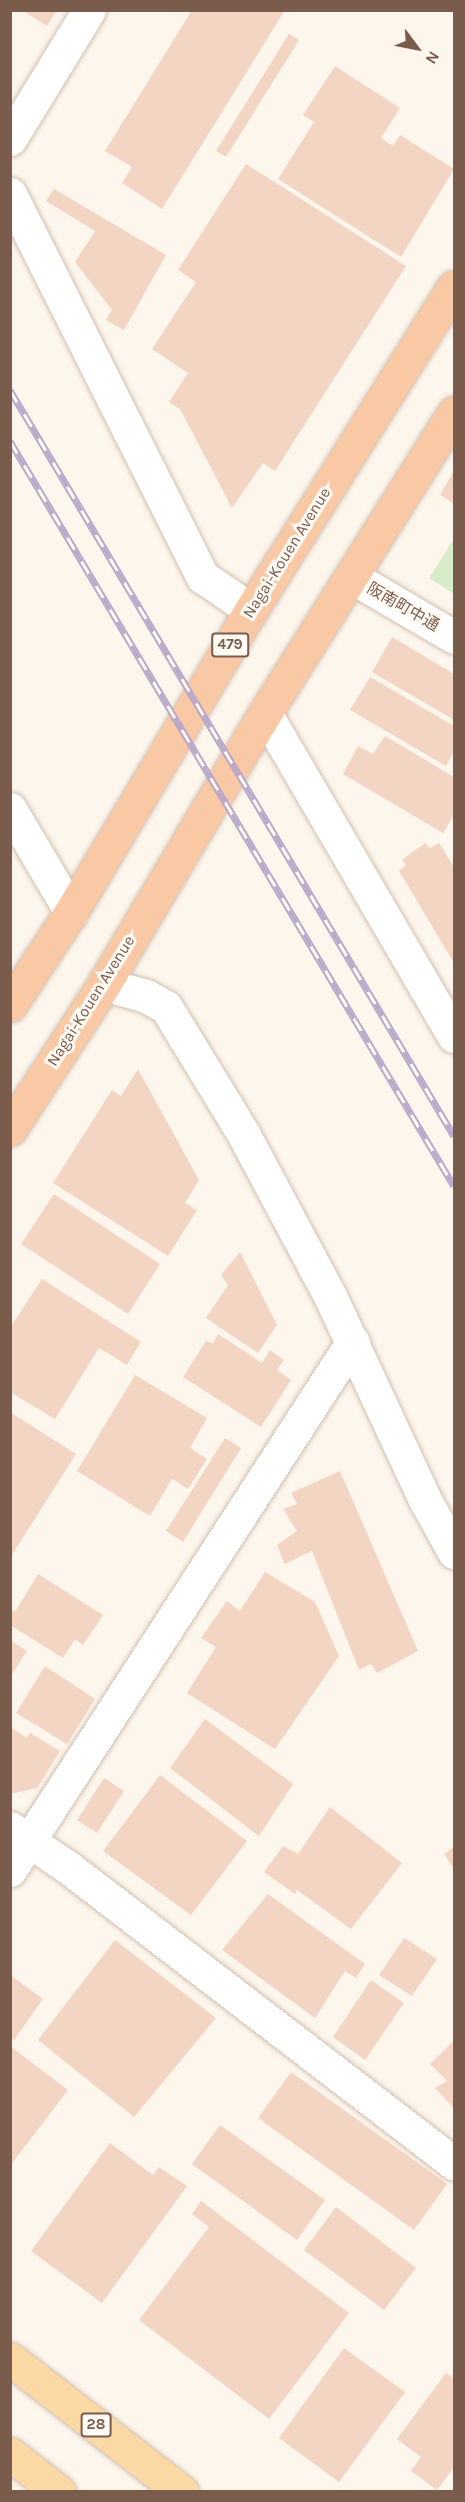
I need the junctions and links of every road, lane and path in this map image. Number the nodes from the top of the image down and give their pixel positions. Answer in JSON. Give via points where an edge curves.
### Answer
{"nodes":[{"id":1,"x":89,"y":10,"type":"edge"},
{"id":2,"x":10,"y":139,"type":"edge"},
{"id":3,"x":10,"y":194,"type":"edge"},
{"id":4,"x":454,"y":287,"type":"edge"},
{"id":5,"x":454,"y":413,"type":"edge"},
{"id":6,"x":352,"y":577,"type":"junction"},
{"id":7,"x":251,"y":610,"type":"junction"},
{"id":8,"x":454,"y":637,"type":"edge"},
{"id":9,"x":265,"y":713,"type":"junction"},
{"id":10,"x":10,"y":809,"type":"edge"},
{"id":11,"x":71,"y":912,"type":"junction"},
{"id":12,"x":104,"y":984,"type":"junction"},
{"id":13,"x":10,"y":1005,"type":"edge"},
{"id":14,"x":454,"y":1036,"type":"edge"},
{"id":15,"x":10,"y":1129,"type":"edge"},
{"id":16,"x":353,"y":1341,"type":"junction"},
{"id":17,"x":454,"y":1552,"type":"edge"},
{"id":18,"x":21,"y":1835,"type":"edge"},
{"id":19,"x":10,"y":1870,"type":"edge"},
{"id":20,"x":454,"y":2163,"type":"edge"},
{"id":21,"x":10,"y":2359,"type":"edge"},
{"id":22,"x":10,"y":2454,"type":"edge"},
{"id":23,"x":59,"y":2492,"type":"edge"},
{"id":24,"x":182,"y":2492,"type":"edge"}],
"edges":[{"from":1,"to":2,"type":"street"},
{"from":3,"to":7,"type":"street","via":[[203,578]]},
{"from":4,"to":7,"type":"highway","name":"Nagai-Kouen Avenue","number":"479"},
{"from":5,"to":6,"type":"highway","name":"Nagai-Kouen Avenue"},
{"from":6,"to":8,"type":"street","name":"阪南町中通"},
{"from":6,"to":9,"type":"highway","name":"Nagai-Kouen Avenue"},
{"from":7,"to":11,"type":"highway","name":"Nagai-Kouen Avenue","number":"479"},
{"from":9,"to":12,"type":"highway","name":"Nagai-Kouen Avenue"},
{"from":9,"to":14,"type":"street"},
{"from":10,"to":11,"type":"street"},
{"from":11,"to":13,"type":"highway","name":"Nagai-Kouen Avenue","number":"479"},
{"from":12,"to":15,"type":"highway","name":"Nagai-Kouen Avenue"},
{"from":12,"to":16,"type":"street","via":[[146,996],[166,1007],[244,1135]]},
{"from":16,"to":17,"type":"street","via":[[424,1498]]},
{"from":16,"to":18,"type":"street"},
{"from":18,"to":19,"type":"street"},
{"from":18,"to":20,"type":"street"},
{"from":21,"to":24,"type":"main road","number":"28"},
{"from":22,"to":23,"type":"main road"}]}
